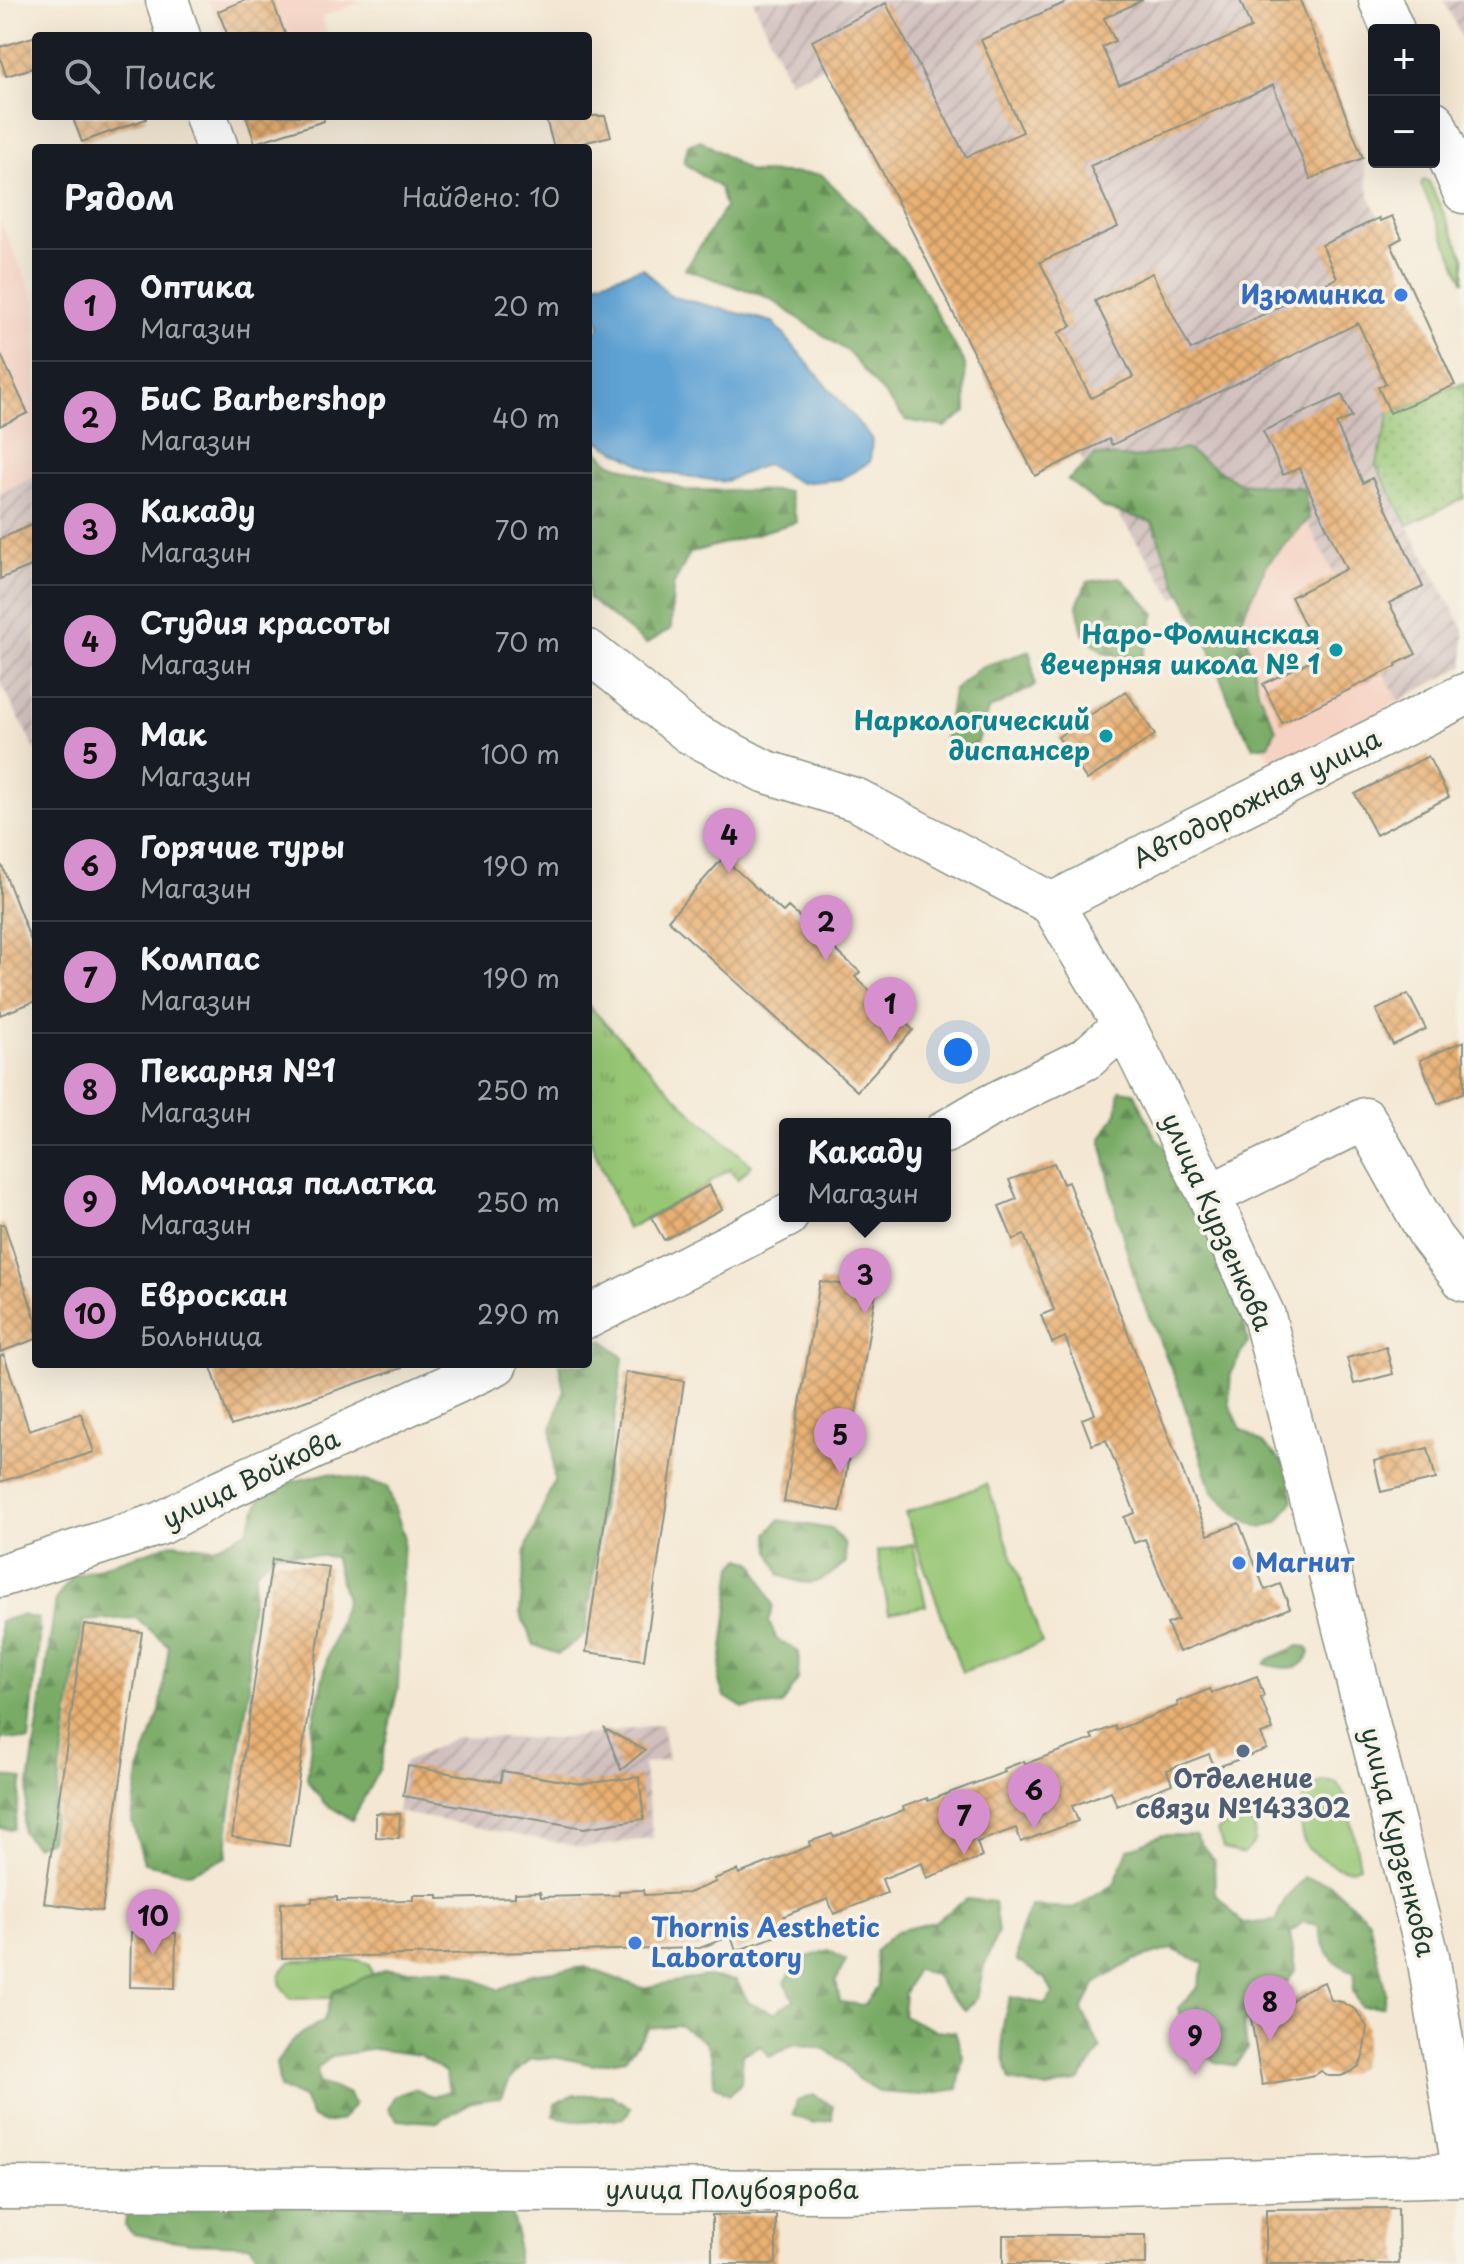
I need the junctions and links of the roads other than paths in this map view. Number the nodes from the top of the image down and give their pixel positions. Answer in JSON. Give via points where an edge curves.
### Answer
{"nodes":[{"id":1,"x":167,"y":0,"type":"edge"},
{"id":2,"x":1380,"y":0,"type":"edge"},
{"id":3,"x":1390,"y":24,"type":"edge"},
{"id":4,"x":178,"y":32,"type":"edge"},
{"id":5,"x":207,"y":120,"type":"edge"},
{"id":6,"x":1440,"y":136,"type":"edge"},
{"id":7,"x":216,"y":144,"type":"edge"},
{"id":8,"x":1464,"y":192,"type":"edge"},
{"id":9,"x":592,"y":654,"type":"edge"},
{"id":10,"x":1464,"y":695,"type":"edge"},
{"id":11,"x":1052,"y":904,"type":"junction"},
{"id":12,"x":1124,"y":1025,"type":"junction"},
{"id":13,"x":951,"y":1128,"type":"edge"},
{"id":14,"x":1209,"y":1196,"type":"junction"},
{"id":15,"x":779,"y":1220,"type":"edge"},
{"id":16,"x":1464,"y":1280,"type":"edge"},
{"id":17,"x":592,"y":1315,"type":"edge"},
{"id":18,"x":487,"y":1368,"type":"edge"},
{"id":19,"x":0,"y":1576,"type":"edge"},
{"id":20,"x":1464,"y":2175,"type":"edge"},
{"id":21,"x":0,"y":2188,"type":"edge"}],
"edges":[{"from":1,"to":4,"type":"street"},
{"from":2,"to":3,"type":"street"},
{"from":5,"to":7,"type":"street"},
{"from":6,"to":8,"type":"street"},
{"from":9,"to":11,"type":"street","via":[[689,732],[764,771],[857,800]]},
{"from":10,"to":11,"type":"street","name":"Автодорожная улица"},
{"from":11,"to":12,"type":"street","name":"улица Курзенкова"},
{"from":12,"to":13,"type":"street","via":[[1087,1058]]},
{"from":12,"to":14,"type":"street","name":"улица Курзенкова"},
{"from":14,"to":16,"type":"street","via":[[1365,1119],[1431,1237]]},
{"from":14,"to":20,"type":"street","name":"улица Курзенкова","via":[[1264,1316],[1428,1956]]},
{"from":15,"to":17,"type":"street"},
{"from":18,"to":19,"type":"street","name":"улица Войкова","via":[[162,1523]]},
{"from":20,"to":21,"type":"street","name":"улица Полубоярова","via":[[841,2191]]}]}
